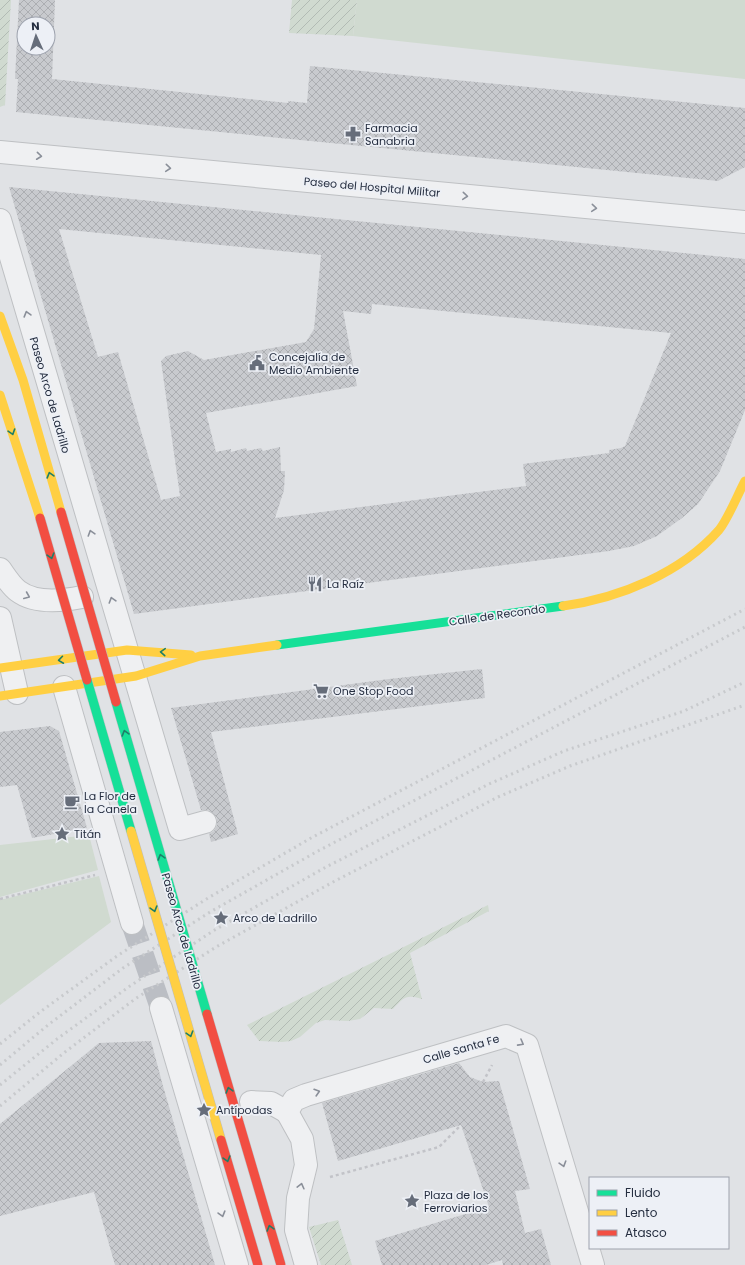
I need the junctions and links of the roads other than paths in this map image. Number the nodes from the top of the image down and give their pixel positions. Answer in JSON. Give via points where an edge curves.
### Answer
{"nodes":[{"id":1,"x":0,"y":152,"type":"edge"},
{"id":2,"x":0,"y":220,"type":"edge"},
{"id":3,"x":745,"y":222,"type":"edge"},
{"id":4,"x":0,"y":316,"type":"edge"},
{"id":5,"x":0,"y":395,"type":"edge"},
{"id":6,"x":745,"y":482,"type":"edge"},
{"id":7,"x":0,"y":569,"type":"edge"},
{"id":8,"x":102,"y":571,"type":"junction"},
{"id":9,"x":0,"y":618,"type":"edge"},
{"id":10,"x":127,"y":650,"type":"junction"},
{"id":11,"x":200,"y":656,"type":"junction"},
{"id":12,"x":6,"y":668,"type":"edge"},
{"id":13,"x":136,"y":676,"type":"junction"},
{"id":14,"x":64,"y":687,"type":"junction"},
{"id":15,"x":9,"y":695,"type":"edge"},
{"id":16,"x":205,"y":822,"type":"dead end"},
{"id":17,"x":132,"y":923,"type":"tunnel mouth"},
{"id":18,"x":161,"y":1008,"type":"tunnel mouth"},
{"id":19,"x":251,"y":1102,"type":"dead end"},
{"id":20,"x":287,"y":1112,"type":"junction"},
{"id":21,"x":237,"y":1265,"type":"edge"},
{"id":22,"x":258,"y":1265,"type":"edge"},
{"id":23,"x":281,"y":1265,"type":"edge"},
{"id":24,"x":306,"y":1265,"type":"edge"},
{"id":25,"x":593,"y":1265,"type":"edge"}],
"edges":[{"from":1,"to":3,"type":"street","name":"Paseo del Hospital Militar","one_way":true},
{"from":8,"to":2,"type":"street","name":"Paseo Arco de Ladrillo","one_way":true},
{"from":23,"to":4,"type":"main road","name":"Paseo Arco de Ladrillo","one_way":true,"bridge":true,"via":[[23,380]]},
{"from":5,"to":22,"type":"main road","name":"Paseo Arco de Ladrillo","one_way":true,"bridge":true,"via":[[40,518]]},
{"from":6,"to":11,"type":"main road","name":"Calle de Recondo","via":[[720,529],[680,565],[634,587],[586,603]]},
{"from":7,"to":8,"type":"street","one_way":true,"via":[[17,591],[30,598],[51,600],[84,597],[93,590]]},
{"from":10,"to":8,"type":"street","name":"Paseo Arco de Ladrillo","one_way":true},
{"from":9,"to":12,"type":"street"},
{"from":11,"to":10,"type":"main road","name":"Calle de Recondo","one_way":true},
{"from":10,"to":12,"type":"main road","name":"Calle de Recondo","one_way":true},
{"from":10,"to":13,"type":"street","name":"Paseo Arco de Ladrillo"},
{"from":11,"to":13,"type":"main road","name":"Calle de Recondo"},
{"from":12,"to":15,"type":"street"},
{"from":13,"to":14,"type":"main road","name":"Calle de Recondo"},
{"from":13,"to":16,"type":"street","name":"Paseo Arco de Ladrillo","via":[[180,829]]},
{"from":14,"to":15,"type":"main road","name":"Calle de Recondo"},
{"from":14,"to":17,"type":"street"},
{"from":18,"to":21,"type":"street","one_way":true},
{"from":19,"to":20,"type":"street","via":[[271,1103]]},
{"from":24,"to":20,"type":"street","one_way":true,"via":[[296,1230],[298,1198],[306,1165],[302,1139]]},
{"from":20,"to":25,"type":"street","name":"Calle Santa Fe","one_way":true,"via":[[294,1100],[306,1095],[506,1036],[527,1045]]}]}
